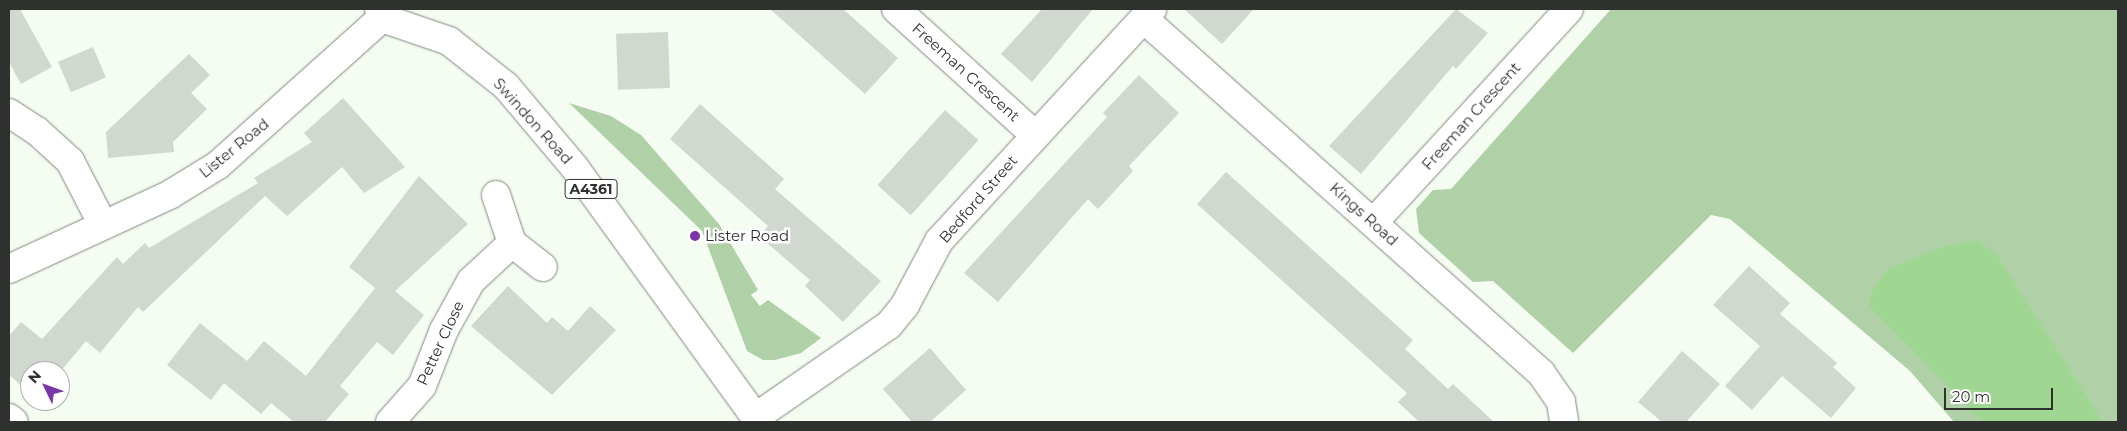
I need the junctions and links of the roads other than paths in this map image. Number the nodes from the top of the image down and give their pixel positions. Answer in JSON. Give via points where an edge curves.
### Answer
{"nodes":[{"id":1,"x":896,"y":9,"type":"edge"},
{"id":2,"x":1569,"y":9,"type":"edge"},
{"id":3,"x":381,"y":13,"type":"edge"},
{"id":4,"x":1148,"y":14,"type":"edge"},
{"id":5,"x":9,"y":113,"type":"edge"},
{"id":6,"x":1035,"y":135,"type":"junction"},
{"id":7,"x":496,"y":195,"type":"dead end"},
{"id":8,"x":1373,"y":223,"type":"junction"},
{"id":9,"x":103,"y":225,"type":"junction"},
{"id":10,"x":512,"y":243,"type":"junction"},
{"id":11,"x":543,"y":267,"type":"dead end"},
{"id":12,"x":9,"y":269,"type":"edge"},
{"id":13,"x":9,"y":418,"type":"edge"},
{"id":14,"x":757,"y":420,"type":"edge"},
{"id":15,"x":14,"y":422,"type":"edge"},
{"id":16,"x":390,"y":422,"type":"edge"},
{"id":17,"x":1564,"y":422,"type":"edge"}],
"edges":[{"from":1,"to":6,"type":"street","name":"Freeman Crescent"},
{"from":2,"to":8,"type":"street","name":"Freeman Crescent"},
{"from":3,"to":9,"type":"street","name":"Lister Road","via":[[218,165],[171,194]]},
{"from":3,"to":14,"type":"street","name":"Swindon Road","number":"A4361","via":[[450,41],[506,86],[576,168]]},
{"from":4,"to":6,"type":"street","name":"Bedford Street"},
{"from":4,"to":8,"type":"street","name":"Kings Road"},
{"from":5,"to":9,"type":"street","via":[[37,131],[70,161]]},
{"from":6,"to":14,"type":"street","name":"Bedford Street","via":[[939,241],[905,305],[889,325]]},
{"from":7,"to":10,"type":"street"},
{"from":8,"to":17,"type":"street","name":"Kings Road","via":[[1541,374],[1561,402]]},
{"from":9,"to":12,"type":"street","name":"Lister Road"},
{"from":10,"to":11,"type":"street"},
{"from":10,"to":16,"type":"street","name":"Petter Close","via":[[471,281],[448,321],[422,386]]},
{"from":13,"to":15,"type":"street"}]}
